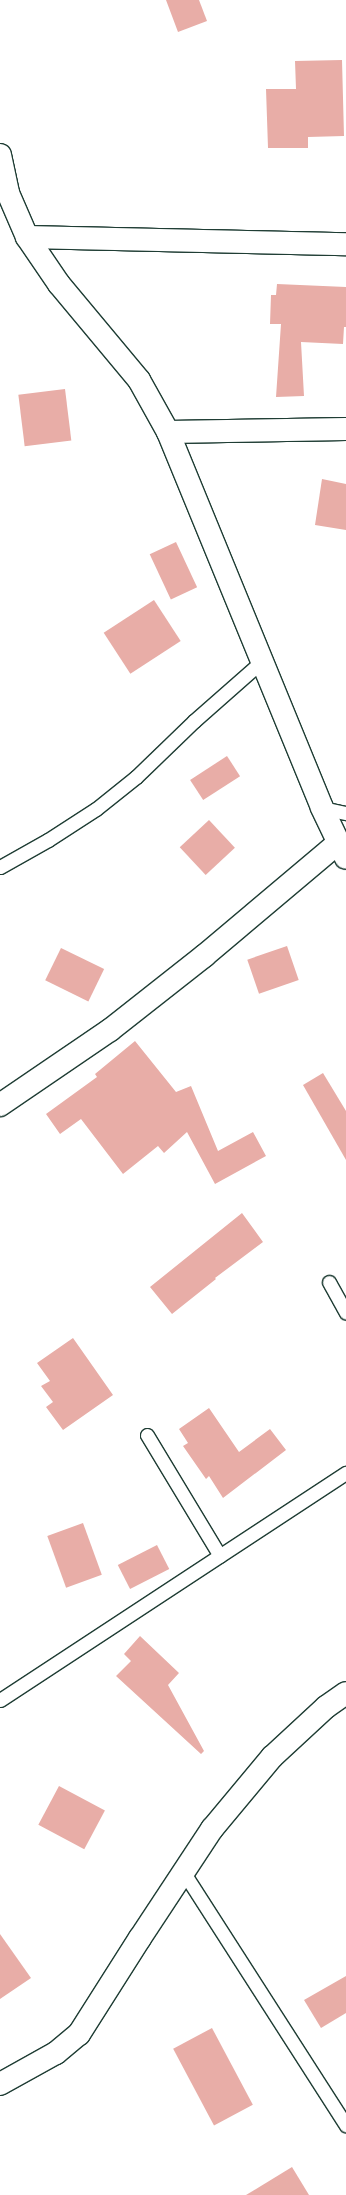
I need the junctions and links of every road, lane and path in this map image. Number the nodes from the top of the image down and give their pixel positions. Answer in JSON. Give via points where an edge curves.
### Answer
{"nodes":[{"id":1,"x":0,"y":155,"type":"edge"},
{"id":2,"x":27,"y":237,"type":"junction"},
{"id":3,"x":346,"y":244,"type":"edge"},
{"id":4,"x":346,"y":428,"type":"edge"},
{"id":5,"x":168,"y":432,"type":"junction"},
{"id":6,"x":262,"y":661,"type":"junction"},
{"id":7,"x":322,"y":808,"type":"junction"},
{"id":8,"x":346,"y":813,"type":"edge"},
{"id":9,"x":342,"y":850,"type":"edge"},
{"id":10,"x":0,"y":867,"type":"edge"},
{"id":11,"x":0,"y":1105,"type":"edge"},
{"id":12,"x":329,"y":1282,"type":"dead end"},
{"id":13,"x":346,"y":1313,"type":"edge"},
{"id":14,"x":147,"y":1435,"type":"dead end"},
{"id":15,"x":346,"y":1473,"type":"edge"},
{"id":16,"x":220,"y":1556,"type":"junction"},
{"id":17,"x":346,"y":1692,"type":"edge"},
{"id":18,"x":0,"y":1700,"type":"edge"},
{"id":19,"x":184,"y":1873,"type":"junction"},
{"id":20,"x":0,"y":2084,"type":"edge"},
{"id":21,"x":346,"y":2125,"type":"edge"}],
"edges":[{"from":1,"to":2,"type":"street","via":[[8,193]]},
{"from":2,"to":3,"type":"street"},
{"from":2,"to":5,"type":"street","via":[[59,284],[139,380]]},
{"from":4,"to":5,"type":"street"},
{"from":5,"to":6,"type":"street"},
{"from":6,"to":7,"type":"street"},
{"from":6,"to":10,"type":"lane","via":[[136,777],[96,809]]},
{"from":7,"to":8,"type":"lane"},
{"from":7,"to":9,"type":"street"},
{"from":9,"to":11,"type":"street","via":[[110,1030]]},
{"from":12,"to":13,"type":"lane"},
{"from":14,"to":16,"type":"lane"},
{"from":15,"to":16,"type":"lane"},
{"from":16,"to":18,"type":"lane"},
{"from":17,"to":19,"type":"street","via":[[272,1757],[212,1829]]},
{"from":19,"to":20,"type":"street","via":[[79,2034],[56,2054]]},
{"from":19,"to":21,"type":"lane"}]}
